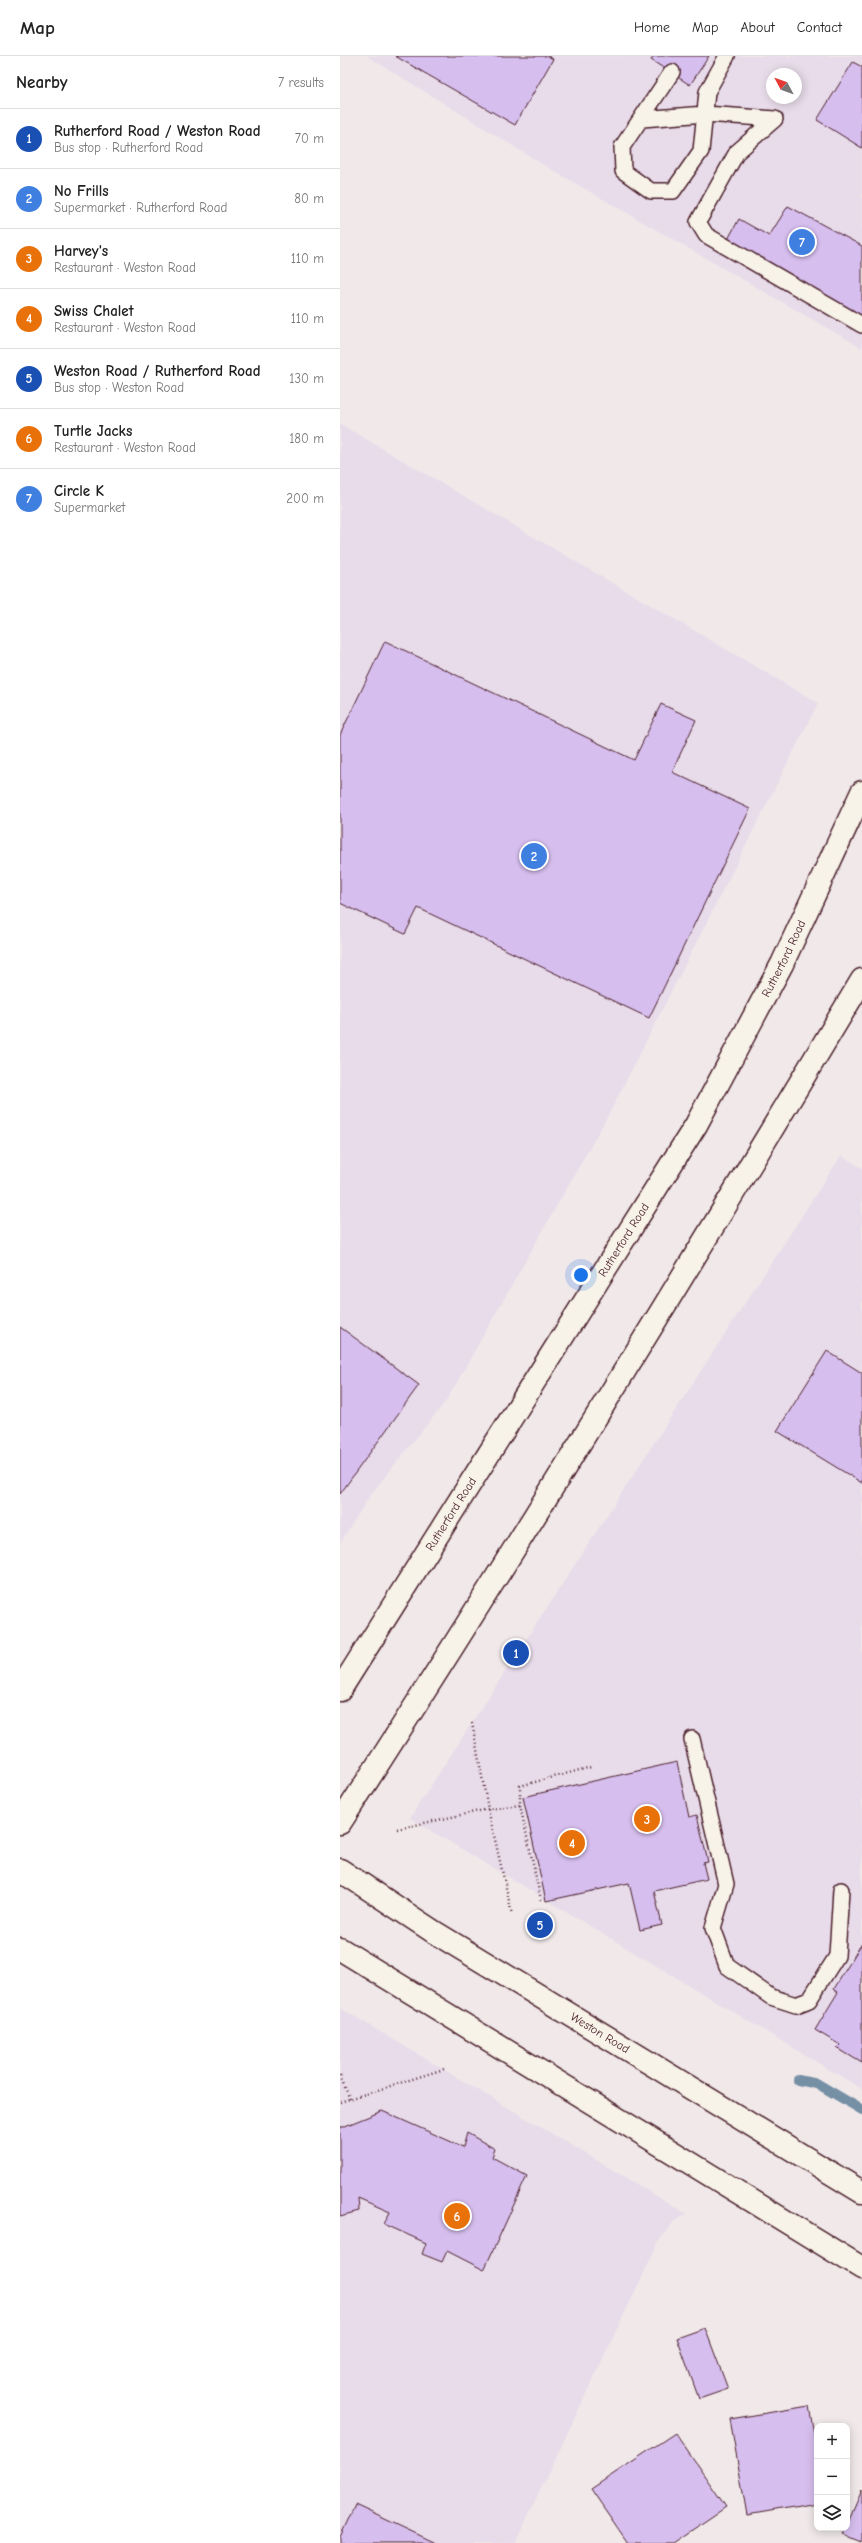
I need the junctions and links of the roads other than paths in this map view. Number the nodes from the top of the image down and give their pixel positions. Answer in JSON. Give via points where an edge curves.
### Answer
{"nodes":[{"id":1,"x":727,"y":56,"type":"edge"},
{"id":2,"x":672,"y":72,"type":"dead end"},
{"id":3,"x":705,"y":114,"type":"junction"},
{"id":4,"x":642,"y":119,"type":"junction"},
{"id":5,"x":862,"y":325,"type":"edge"},
{"id":6,"x":862,"y":792,"type":"edge"},
{"id":7,"x":862,"y":980,"type":"edge"},
{"id":8,"x":340,"y":1690,"type":"edge"},
{"id":9,"x":692,"y":1739,"type":"dead end"},
{"id":10,"x":340,"y":1823,"type":"edge"},
{"id":11,"x":340,"y":1870,"type":"edge"},
{"id":12,"x":841,"y":1890,"type":"dead end"},
{"id":13,"x":340,"y":1949,"type":"edge"},
{"id":14,"x":862,"y":2192,"type":"edge"},
{"id":15,"x":862,"y":2268,"type":"edge"}],
"edges":[{"from":1,"to":3,"type":"lane","via":[[707,92]]},
{"from":2,"to":4,"type":"lane"},
{"from":3,"to":4,"type":"lane"},
{"from":3,"to":4,"type":"lane","via":[[701,152],[673,191],[651,191],[623,171],[622,148]]},
{"from":3,"to":5,"type":"lane","via":[[775,119],[737,152],[698,222],[706,235]]},
{"from":6,"to":8,"type":"main road","name":"Rutherford Road","via":[[782,964],[696,1125]]},
{"from":7,"to":10,"type":"main road","via":[[575,1450]]},
{"from":9,"to":12,"type":"lane","via":[[726,1884],[713,1928],[727,1966],[771,1998],[796,2005],[809,2000],[837,1956]]},
{"from":11,"to":14,"type":"main road","name":"Weston Road","via":[[434,1932]]},
{"from":13,"to":15,"type":"main road"}]}
